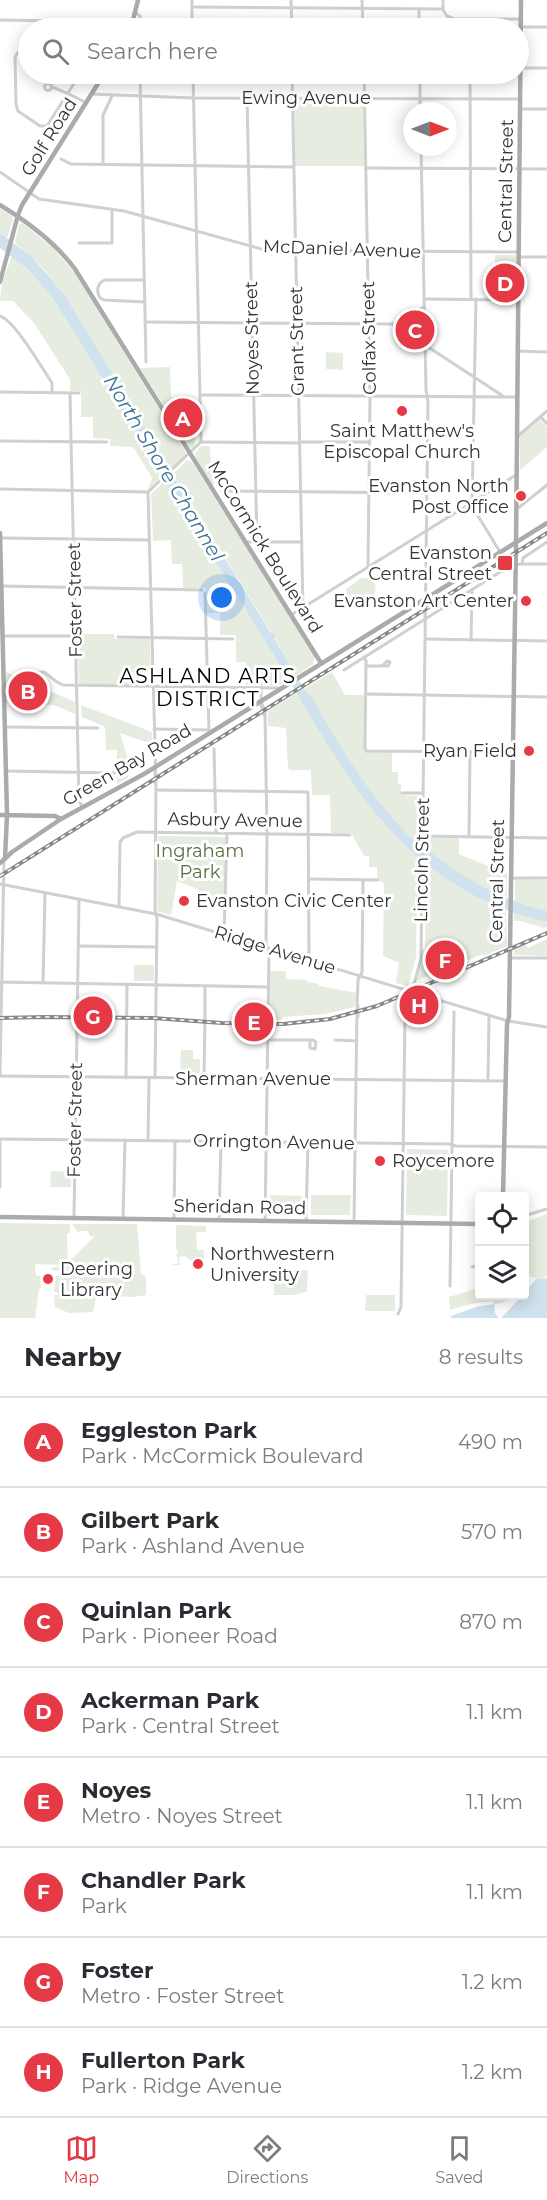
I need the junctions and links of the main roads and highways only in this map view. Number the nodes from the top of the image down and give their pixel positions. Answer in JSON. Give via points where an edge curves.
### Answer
{"nodes":[{"id":1,"x":138,"y":0,"type":"edge"},
{"id":2,"x":521,"y":0,"type":"edge"},
{"id":3,"x":134,"y":18,"type":"edge"},
{"id":4,"x":521,"y":18,"type":"edge"},
{"id":5,"x":98,"y":84,"type":"edge"},
{"id":6,"x":520,"y":84,"type":"edge"},
{"id":7,"x":22,"y":205,"type":"junction"},
{"id":8,"x":2,"y":206,"type":"edge"},
{"id":9,"x":18,"y":215,"type":"junction"},
{"id":10,"x":0,"y":281,"type":"edge"},
{"id":11,"x":547,"y":523,"type":"edge"},
{"id":12,"x":0,"y":533,"type":"edge"},
{"id":13,"x":0,"y":538,"type":"edge"},
{"id":14,"x":515,"y":543,"type":"junction"},
{"id":15,"x":1,"y":586,"type":"edge"},
{"id":16,"x":321,"y":663,"type":"junction"},
{"id":17,"x":2,"y":706,"type":"edge"},
{"id":18,"x":3,"y":758,"type":"edge"},
{"id":19,"x":0,"y":815,"type":"edge"},
{"id":20,"x":7,"y":815,"type":"junction"},
{"id":21,"x":61,"y":819,"type":"junction"},
{"id":22,"x":2,"y":861,"type":"edge"},
{"id":23,"x":503,"y":1192,"type":"edge"},
{"id":24,"x":0,"y":1217,"type":"edge"},
{"id":25,"x":475,"y":1224,"type":"edge"}],
"edges":[{"from":1,"to":3,"type":"main road"},
{"from":2,"to":4,"type":"main road","name":"Central Street"},
{"from":5,"to":7,"type":"main road","name":"Golf Road"},
{"from":6,"to":14,"type":"main road","name":"Central Street"},
{"from":7,"to":8,"type":"main road"},
{"from":7,"to":9,"type":"main road","name":"Golf Road"},
{"from":8,"to":9,"type":"main road","name":"McCormick Boulevard"},
{"from":9,"to":10,"type":"main road","name":"Golf Road"},
{"from":9,"to":16,"type":"main road","name":"McCormick Boulevard","via":[[75,269]]},
{"from":11,"to":14,"type":"main road","name":"Green Bay Road"},
{"from":12,"to":13,"type":"main road"},
{"from":13,"to":15,"type":"main road"},
{"from":14,"to":16,"type":"main road","name":"Green Bay Road"},
{"from":14,"to":23,"type":"main road","name":"Central Street"},
{"from":15,"to":17,"type":"main road"},
{"from":16,"to":21,"type":"main road","name":"Green Bay Road","via":[[127,784]]},
{"from":17,"to":18,"type":"main road"},
{"from":18,"to":20,"type":"main road"},
{"from":19,"to":20,"type":"main road"},
{"from":20,"to":21,"type":"main road"},
{"from":20,"to":22,"type":"main road","via":[[7,847]]},
{"from":21,"to":22,"type":"main road","name":"Green Bay Road"},
{"from":24,"to":25,"type":"main road","name":"Sheridan Road"}]}
